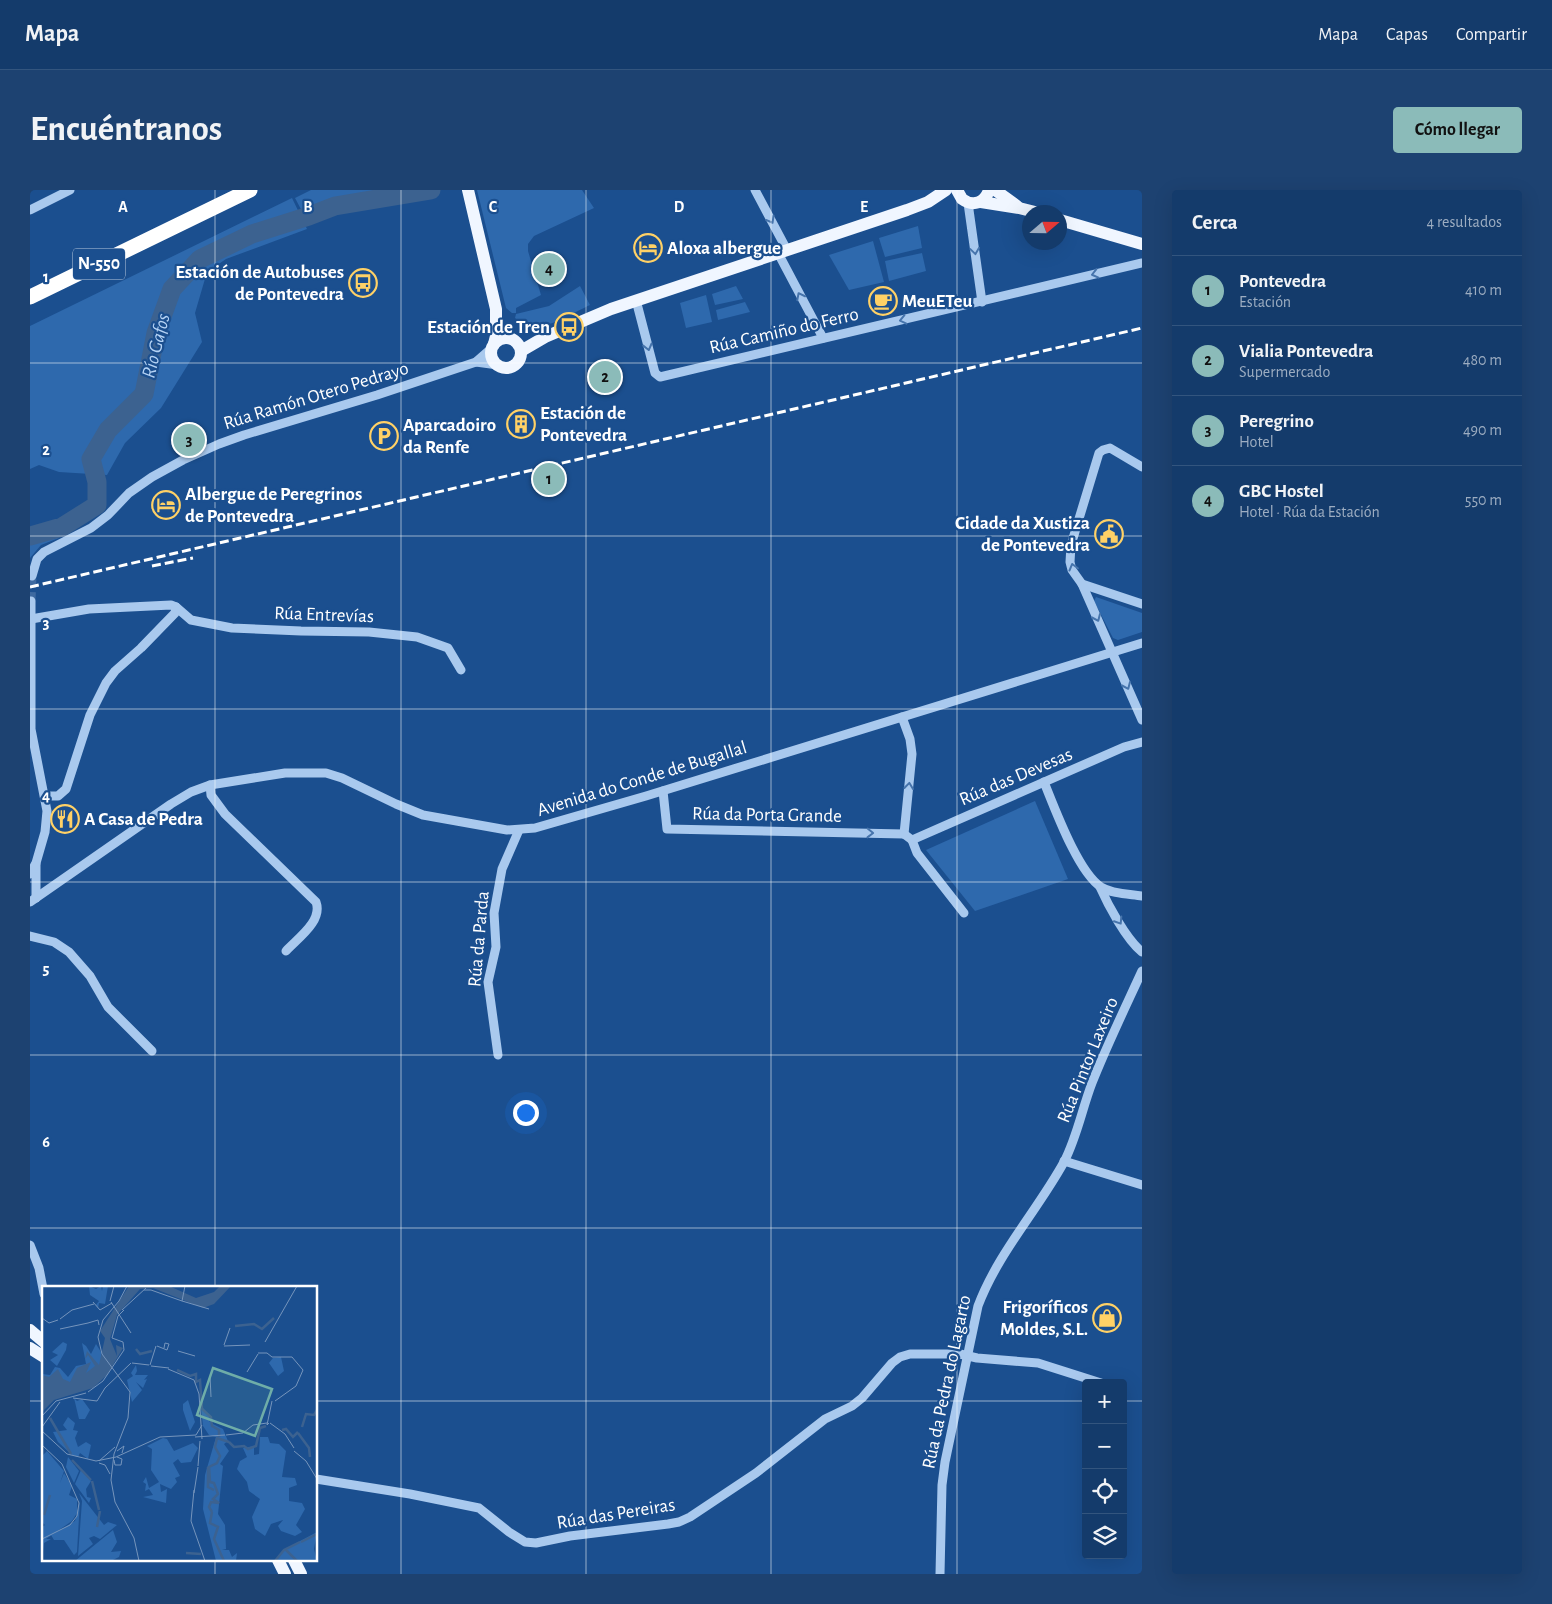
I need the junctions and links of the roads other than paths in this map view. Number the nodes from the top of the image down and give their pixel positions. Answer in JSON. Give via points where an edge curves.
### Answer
{"nodes":[{"id":1,"x":70,"y":190,"type":"edge"},
{"id":2,"x":250,"y":190,"type":"edge"},
{"id":3,"x":468,"y":190,"type":"edge"},
{"id":4,"x":755,"y":190,"type":"edge"},
{"id":5,"x":946,"y":190,"type":"edge"},
{"id":6,"x":989,"y":190,"type":"edge"},
{"id":7,"x":995,"y":190,"type":"edge"},
{"id":8,"x":1006,"y":195,"type":"edge"},
{"id":9,"x":967,"y":198,"type":"edge"},
{"id":10,"x":928,"y":202,"type":"junction"},
{"id":11,"x":1019,"y":208,"type":"junction"},
{"id":12,"x":1022,"y":209,"type":"edge"},
{"id":13,"x":30,"y":210,"type":"edge"},
{"id":14,"x":1067,"y":222,"type":"edge"},
{"id":15,"x":1142,"y":244,"type":"edge"},
{"id":16,"x":783,"y":252,"type":"junction"},
{"id":17,"x":1142,"y":263,"type":"edge"},
{"id":18,"x":30,"y":297,"type":"edge"},
{"id":19,"x":636,"y":300,"type":"junction"},
{"id":20,"x":982,"y":302,"type":"junction"},
{"id":21,"x":496,"y":309,"type":"junction"},
{"id":22,"x":545,"y":337,"type":"junction"},
{"id":23,"x":823,"y":338,"type":"junction"},
{"id":24,"x":511,"y":339,"type":"junction"},
{"id":25,"x":493,"y":346,"type":"junction"},
{"id":26,"x":521,"y":351,"type":"junction"},
{"id":27,"x":476,"y":362,"type":"junction"},
{"id":28,"x":498,"y":365,"type":"junction"},
{"id":29,"x":1142,"y":467,"type":"edge"},
{"id":30,"x":32,"y":576,"type":"dead end"},
{"id":31,"x":1082,"y":584,"type":"junction"},
{"id":32,"x":32,"y":601,"type":"dead end"},
{"id":33,"x":1142,"y":604,"type":"edge"},
{"id":34,"x":176,"y":607,"type":"junction"},
{"id":35,"x":31,"y":619,"type":"edge"},
{"id":36,"x":1142,"y":644,"type":"edge"},
{"id":37,"x":1113,"y":652,"type":"junction"},
{"id":38,"x":461,"y":670,"type":"dead end"},
{"id":39,"x":902,"y":717,"type":"junction"},
{"id":40,"x":1142,"y":720,"type":"edge"},
{"id":41,"x":1142,"y":742,"type":"edge"},
{"id":42,"x":1044,"y":782,"type":"junction"},
{"id":43,"x":210,"y":785,"type":"junction"},
{"id":44,"x":662,"y":791,"type":"junction"},
{"id":45,"x":45,"y":796,"type":"junction"},
{"id":46,"x":519,"y":830,"type":"junction"},
{"id":47,"x":904,"y":834,"type":"junction"},
{"id":48,"x":912,"y":840,"type":"junction"},
{"id":49,"x":33,"y":875,"type":"edge"},
{"id":50,"x":55,"y":886,"type":"junction"},
{"id":51,"x":1100,"y":887,"type":"junction"},
{"id":52,"x":1142,"y":896,"type":"edge"},
{"id":53,"x":32,"y":900,"type":"edge"},
{"id":54,"x":964,"y":913,"type":"dead end"},
{"id":55,"x":30,"y":936,"type":"edge"},
{"id":56,"x":286,"y":950,"type":"dead end"},
{"id":57,"x":1142,"y":952,"type":"edge"},
{"id":58,"x":1142,"y":971,"type":"edge"},
{"id":59,"x":152,"y":1051,"type":"dead end"},
{"id":60,"x":498,"y":1055,"type":"dead end"},
{"id":61,"x":1064,"y":1161,"type":"junction"},
{"id":62,"x":1142,"y":1185,"type":"edge"},
{"id":63,"x":30,"y":1245,"type":"edge"},
{"id":64,"x":42,"y":1286,"type":"edge"},
{"id":65,"x":30,"y":1330,"type":"edge"},
{"id":66,"x":42,"y":1340,"type":"edge"},
{"id":67,"x":30,"y":1348,"type":"edge"},
{"id":68,"x":968,"y":1356,"type":"junction"},
{"id":69,"x":42,"y":1357,"type":"edge"},
{"id":70,"x":1088,"y":1379,"type":"edge"},
{"id":71,"x":318,"y":1479,"type":"edge"},
{"id":72,"x":279,"y":1562,"type":"edge"},
{"id":73,"x":295,"y":1562,"type":"edge"},
{"id":74,"x":285,"y":1574,"type":"edge"},
{"id":75,"x":301,"y":1574,"type":"edge"},
{"id":76,"x":940,"y":1574,"type":"edge"}],
"edges":[{"from":1,"to":13,"type":"street"},
{"from":2,"to":18,"type":"highway","number":"N-550"},
{"from":3,"to":21,"type":"main road"},
{"from":4,"to":16,"type":"street","one_way":true},
{"from":5,"to":10,"type":"main road"},
{"from":6,"to":9,"type":"main road","via":[[988,195]]},
{"from":7,"to":8,"type":"main road"},
{"from":8,"to":11,"type":"main road"},
{"from":9,"to":10,"type":"main road"},
{"from":9,"to":11,"type":"main road"},
{"from":9,"to":20,"type":"street","one_way":true},
{"from":10,"to":16,"type":"main road"},
{"from":11,"to":12,"type":"main road"},
{"from":14,"to":15,"type":"main road"},
{"from":16,"to":19,"type":"main road"},
{"from":23,"to":16,"type":"street","one_way":true},
{"from":17,"to":20,"type":"street","name":"Rúa Camiño do Ferro","one_way":true},
{"from":19,"to":22,"type":"main road"},
{"from":19,"to":23,"type":"street","name":"Rúa Camiño do Ferro","one_way":true,"via":[[655,373],[660,377]]},
{"from":20,"to":23,"type":"street","name":"Rúa Camiño do Ferro","one_way":true},
{"from":21,"to":24,"type":"main road"},
{"from":21,"to":25,"type":"main road"},
{"from":22,"to":24,"type":"main road"},
{"from":22,"to":26,"type":"main road"},
{"from":24,"to":25,"type":"main road","via":[[502,339]]},
{"from":24,"to":26,"type":"main road"},
{"from":25,"to":27,"type":"street","name":"Rúa Ramón Otero Pedrayo"},
{"from":25,"to":28,"type":"main road","via":[[492,358]]},
{"from":26,"to":28,"type":"main road","via":[[514,366]]},
{"from":27,"to":28,"type":"street","name":"Rúa Ramón Otero Pedrayo"},
{"from":27,"to":30,"type":"street","name":"Rúa Ramón Otero Pedrayo","via":[[244,435],[200,452],[136,488],[91,528],[44,552],[37,559]]},
{"from":31,"to":29,"type":"street","one_way":true,"via":[[1072,570],[1071,545],[1099,453],[1106,448],[1116,451]]},
{"from":31,"to":33,"type":"street"},
{"from":31,"to":37,"type":"street","one_way":true},
{"from":32,"to":35,"type":"street"},
{"from":34,"to":35,"type":"street","via":[[89,609]]},
{"from":34,"to":38,"type":"street","name":"Rúa Entrevías","via":[[191,620],[232,628],[369,632],[417,637],[448,648]]},
{"from":34,"to":45,"type":"street","via":[[141,648],[115,671],[90,715],[66,789],[58,796]]},
{"from":35,"to":45,"type":"street","via":[[31,729]]},
{"from":36,"to":37,"type":"street","name":"Avenida do Conde de Bugallal"},
{"from":37,"to":39,"type":"street","name":"Avenida do Conde de Bugallal"},
{"from":37,"to":40,"type":"street","one_way":true},
{"from":39,"to":44,"type":"street","name":"Avenida do Conde de Bugallal"},
{"from":47,"to":39,"type":"street","one_way":true,"via":[[912,754]]},
{"from":41,"to":42,"type":"street","name":"Rúa das Devesas"},
{"from":42,"to":48,"type":"street","name":"Rúa das Devesas"},
{"from":42,"to":51,"type":"street","via":[[1079,861]]},
{"from":43,"to":46,"type":"street","name":"Avenida do Conde de Bugallal","via":[[285,773],[326,773],[423,815]]},
{"from":43,"to":50,"type":"street","name":"Avenida do Conde de Bugallal","via":[[171,804]]},
{"from":43,"to":56,"type":"street","via":[[211,795],[225,814],[316,902],[318,914],[314,921]]},
{"from":44,"to":46,"type":"street","name":"Avenida do Conde de Bugallal","via":[[547,826]]},
{"from":44,"to":47,"type":"street","name":"Rúa da Porta Grande","one_way":true,"via":[[667,829]]},
{"from":45,"to":49,"type":"street","via":[[46,823]]},
{"from":46,"to":60,"type":"street","name":"Rúa da Parda","via":[[502,869],[494,913],[496,947],[488,982]]},
{"from":47,"to":48,"type":"street"},
{"from":48,"to":54,"type":"street","via":[[917,853]]},
{"from":49,"to":50,"type":"street"},
{"from":49,"to":53,"type":"street"},
{"from":50,"to":53,"type":"street","name":"Avenida do Conde de Bugallal"},
{"from":51,"to":52,"type":"street"},
{"from":51,"to":57,"type":"street","one_way":true,"via":[[1108,904]]},
{"from":55,"to":59,"type":"street","via":[[54,942],[69,952],[90,976],[108,1007]]},
{"from":58,"to":61,"type":"street","name":"Rúa Pintor Laxeiro","via":[[1100,1064]]},
{"from":61,"to":62,"type":"street"},
{"from":61,"to":68,"type":"street","name":"Rúa da Pedra do Lagarto","via":[[985,1287]]},
{"from":63,"to":64,"type":"street"},
{"from":65,"to":66,"type":"main road"},
{"from":67,"to":69,"type":"main road"},
{"from":68,"to":70,"type":"street","name":"Rúa das Pereiras","via":[[1038,1363]]},
{"from":68,"to":71,"type":"street","name":"Rúa das Pereiras","via":[[919,1354],[900,1357],[852,1406],[825,1419],[756,1473],[690,1517],[673,1523],[570,1536],[536,1544],[525,1542],[479,1508]]},
{"from":68,"to":76,"type":"street","name":"Rúa da Pedra do Lagarto","via":[[942,1485]]},
{"from":72,"to":74,"type":"main road"},
{"from":73,"to":75,"type":"main road"}]}
